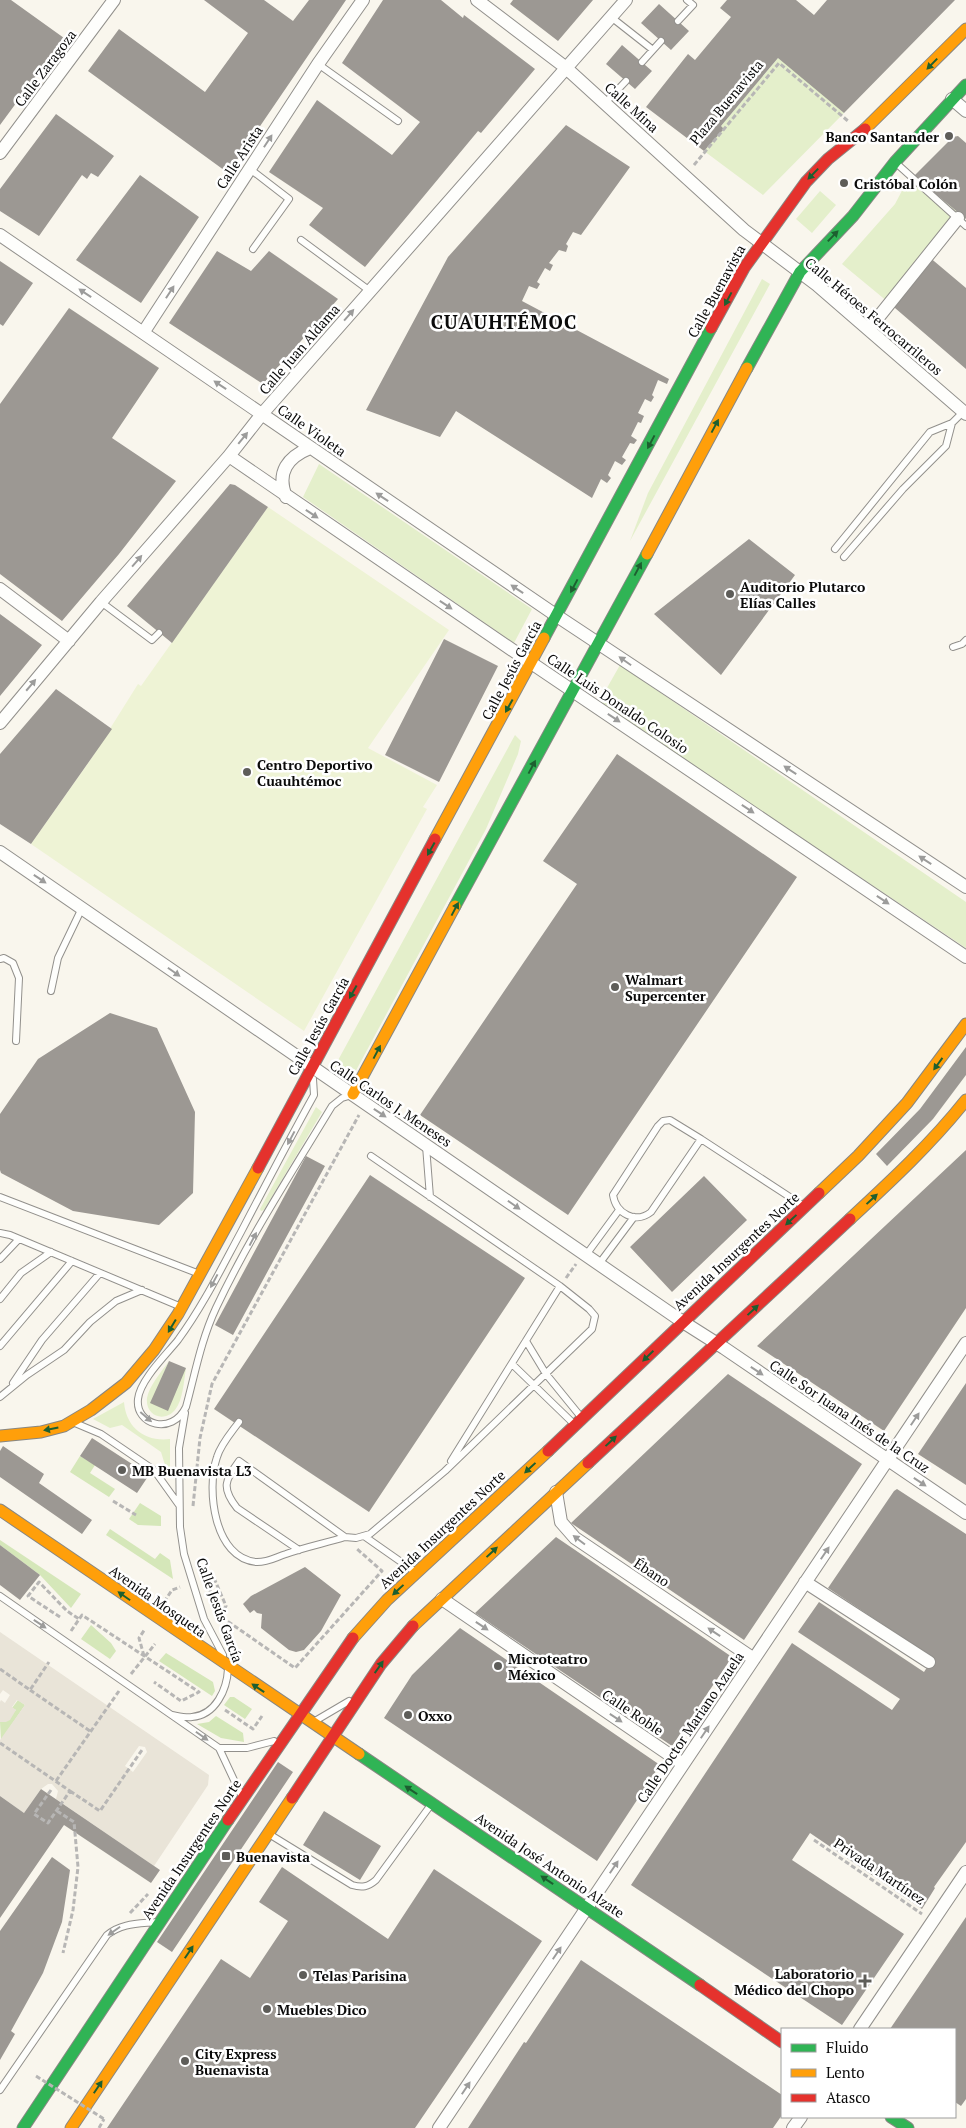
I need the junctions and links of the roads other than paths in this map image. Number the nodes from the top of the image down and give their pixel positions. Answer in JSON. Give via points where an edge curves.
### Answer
{"nodes":[{"id":1,"x":114,"y":0,"type":"edge"},
{"id":2,"x":363,"y":0,"type":"edge"},
{"id":3,"x":477,"y":0,"type":"edge"},
{"id":4,"x":626,"y":0,"type":"edge"},
{"id":5,"x":687,"y":0,"type":"edge"},
{"id":6,"x":611,"y":17,"type":"junction"},
{"id":7,"x":678,"y":21,"type":"dead end"},
{"id":8,"x":966,"y":29,"type":"edge"},
{"id":9,"x":661,"y":40,"type":"dead end"},
{"id":10,"x":653,"y":50,"type":"junction"},
{"id":11,"x":642,"y":62,"type":"dead end"},
{"id":12,"x":318,"y":64,"type":"junction"},
{"id":13,"x":565,"y":67,"type":"junction"},
{"id":14,"x":626,"y":81,"type":"dead end"},
{"id":15,"x":966,"y":85,"type":"edge"},
{"id":16,"x":952,"y":99,"type":"junction"},
{"id":17,"x":605,"y":103,"type":"junction"},
{"id":18,"x":966,"y":111,"type":"edge"},
{"id":19,"x":398,"y":121,"type":"dead end"},
{"id":20,"x":0,"y":153,"type":"edge"},
{"id":21,"x":895,"y":162,"type":"junction"},
{"id":22,"x":250,"y":169,"type":"junction"},
{"id":23,"x":962,"y":222,"type":"edge"},
{"id":24,"x":0,"y":235,"type":"edge"},
{"id":25,"x":301,"y":240,"type":"dead end"},
{"id":26,"x":761,"y":242,"type":"junction"},
{"id":27,"x":253,"y":249,"type":"dead end"},
{"id":28,"x":800,"y":272,"type":"junction"},
{"id":29,"x":370,"y":291,"type":"junction"},
{"id":30,"x":869,"y":329,"type":"junction"},
{"id":31,"x":143,"y":333,"type":"junction"},
{"id":32,"x":965,"y":412,"type":"edge"},
{"id":33,"x":262,"y":414,"type":"junction"},
{"id":34,"x":952,"y":423,"type":"junction"},
{"id":35,"x":310,"y":448,"type":"junction"},
{"id":36,"x":229,"y":456,"type":"junction"},
{"id":37,"x":286,"y":496,"type":"junction"},
{"id":38,"x":835,"y":549,"type":"dead end"},
{"id":39,"x":844,"y":557,"type":"dead end"},
{"id":40,"x":0,"y":589,"type":"edge"},
{"id":41,"x":101,"y":602,"type":"junction"},
{"id":42,"x":557,"y":616,"type":"junction"},
{"id":43,"x":159,"y":633,"type":"dead end"},
{"id":44,"x":966,"y":640,"type":"edge"},
{"id":45,"x":69,"y":641,"type":"junction"},
{"id":46,"x":598,"y":643,"type":"junction"},
{"id":47,"x":953,"y":647,"type":"dead end"},
{"id":48,"x":532,"y":664,"type":"junction"},
{"id":49,"x":573,"y":691,"type":"junction"},
{"id":50,"x":0,"y":722,"type":"edge"},
{"id":51,"x":2,"y":857,"type":"edge"},
{"id":52,"x":966,"y":887,"type":"edge"},
{"id":53,"x":82,"y":908,"type":"junction"},
{"id":54,"x":966,"y":957,"type":"edge"},
{"id":55,"x":0,"y":959,"type":"edge"},
{"id":56,"x":51,"y":990,"type":"dead end"},
{"id":57,"x":966,"y":1024,"type":"edge"},
{"id":58,"x":16,"y":1041,"type":"dead end"},
{"id":59,"x":312,"y":1067,"type":"junction"},
{"id":60,"x":353,"y":1094,"type":"junction"},
{"id":61,"x":966,"y":1100,"type":"edge"},
{"id":62,"x":702,"y":1139,"type":"junction"},
{"id":63,"x":426,"y":1144,"type":"junction"},
{"id":64,"x":371,"y":1156,"type":"dead end"},
{"id":65,"x":430,"y":1197,"type":"junction"},
{"id":66,"x":0,"y":1198,"type":"edge"},
{"id":67,"x":805,"y":1208,"type":"junction"},
{"id":68,"x":619,"y":1210,"type":"junction"},
{"id":69,"x":634,"y":1218,"type":"junction"},
{"id":70,"x":0,"y":1233,"type":"edge"},
{"id":71,"x":19,"y":1239,"type":"junction"},
{"id":72,"x":51,"y":1252,"type":"junction"},
{"id":73,"x":584,"y":1254,"type":"junction"},
{"id":74,"x":0,"y":1259,"type":"edge"},
{"id":75,"x":72,"y":1261,"type":"junction"},
{"id":76,"x":599,"y":1264,"type":"junction"},
{"id":77,"x":100,"y":1273,"type":"junction"},
{"id":78,"x":200,"y":1276,"type":"junction"},
{"id":79,"x":560,"y":1286,"type":"junction"},
{"id":80,"x":142,"y":1290,"type":"junction"},
{"id":81,"x":0,"y":1299,"type":"edge"},
{"id":82,"x":183,"y":1308,"type":"junction"},
{"id":83,"x":683,"y":1322,"type":"junction"},
{"id":84,"x":526,"y":1341,"type":"junction"},
{"id":85,"x":717,"y":1343,"type":"junction"},
{"id":86,"x":966,"y":1343,"type":"edge"},
{"id":87,"x":0,"y":1346,"type":"edge"},
{"id":88,"x":512,"y":1364,"type":"junction"},
{"id":89,"x":546,"y":1374,"type":"junction"},
{"id":90,"x":534,"y":1386,"type":"junction"},
{"id":91,"x":8,"y":1391,"type":"junction"},
{"id":92,"x":0,"y":1397,"type":"edge"},
{"id":93,"x":186,"y":1407,"type":"junction"},
{"id":94,"x":71,"y":1422,"type":"junction"},
{"id":95,"x":239,"y":1422,"type":"dead end"},
{"id":96,"x":579,"y":1422,"type":"junction"},
{"id":97,"x":0,"y":1436,"type":"edge"},
{"id":98,"x":887,"y":1460,"type":"junction"},
{"id":99,"x":445,"y":1471,"type":"junction"},
{"id":100,"x":556,"y":1492,"type":"junction"},
{"id":101,"x":180,"y":1506,"type":"junction"},
{"id":102,"x":0,"y":1510,"type":"edge"},
{"id":103,"x":966,"y":1513,"type":"edge"},
{"id":104,"x":364,"y":1536,"type":"junction"},
{"id":105,"x":345,"y":1537,"type":"junction"},
{"id":106,"x":299,"y":1550,"type":"junction"},
{"id":107,"x":417,"y":1573,"type":"junction"},
{"id":108,"x":805,"y":1582,"type":"junction"},
{"id":109,"x":0,"y":1596,"type":"edge"},
{"id":110,"x":442,"y":1599,"type":"junction"},
{"id":111,"x":754,"y":1659,"type":"junction"},
{"id":112,"x":929,"y":1662,"type":"dead end"},
{"id":113,"x":228,"y":1667,"type":"junction"},
{"id":114,"x":363,"y":1692,"type":"junction"},
{"id":115,"x":172,"y":1715,"type":"junction"},
{"id":116,"x":299,"y":1715,"type":"junction"},
{"id":117,"x":308,"y":1725,"type":"junction"},
{"id":118,"x":297,"y":1730,"type":"dead end"},
{"id":119,"x":283,"y":1737,"type":"junction"},
{"id":120,"x":332,"y":1737,"type":"junction"},
{"id":121,"x":219,"y":1748,"type":"junction"},
{"id":122,"x":683,"y":1764,"type":"junction"},
{"id":123,"x":243,"y":1798,"type":"junction"},
{"id":124,"x":432,"y":1804,"type":"junction"},
{"id":125,"x":268,"y":1834,"type":"junction"},
{"id":126,"x":966,"y":1872,"type":"edge"},
{"id":127,"x":587,"y":1907,"type":"junction"},
{"id":128,"x":160,"y":1922,"type":"junction"},
{"id":129,"x":861,"y":2028,"type":"edge"},
{"id":130,"x":781,"y":2041,"type":"edge"},
{"id":131,"x":0,"y":2090,"type":"edge"},
{"id":132,"x":893,"y":2118,"type":"edge"},
{"id":133,"x":23,"y":2128,"type":"edge"},
{"id":134,"x":71,"y":2128,"type":"edge"},
{"id":135,"x":439,"y":2128,"type":"edge"},
{"id":136,"x":908,"y":2128,"type":"edge"}],
"edges":[{"from":1,"to":20,"type":"street","name":"Calle Zaragoza"},
{"from":2,"to":12,"type":"street","name":"Calle Arista"},
{"from":3,"to":13,"type":"street","name":"Calle Mina"},
{"from":4,"to":6,"type":"street","name":"Calle Juan Aldama"},
{"from":5,"to":7,"type":"lane","via":[[693,5]]},
{"from":6,"to":10,"type":"lane"},
{"from":6,"to":13,"type":"street","name":"Calle Juan Aldama"},
{"from":8,"to":26,"type":"main road","name":"Calle Buenavista","one_way":true,"via":[[861,133],[828,159],[806,182]]},
{"from":9,"to":10,"type":"lane"},
{"from":10,"to":11,"type":"lane"},
{"from":12,"to":19,"type":"lane"},
{"from":22,"to":12,"type":"street","name":"Calle Arista","one_way":true},
{"from":13,"to":17,"type":"street","name":"Calle Mina"},
{"from":13,"to":29,"type":"street","name":"Calle Juan Aldama"},
{"from":14,"to":17,"type":"lane"},
{"from":15,"to":16,"type":"main road"},
{"from":16,"to":18,"type":"street"},
{"from":16,"to":21,"type":"main road"},
{"from":17,"to":26,"type":"street","name":"Calle Mina"},
{"from":21,"to":23,"type":"lane"},
{"from":28,"to":21,"type":"main road","one_way":true,"via":[[853,216]]},
{"from":22,"to":27,"type":"lane","via":[[290,199]]},
{"from":31,"to":22,"type":"street","name":"Calle Arista","one_way":true},
{"from":23,"to":30,"type":"street"},
{"from":31,"to":24,"type":"street","name":"Calle Violeta","one_way":true},
{"from":25,"to":29,"type":"lane"},
{"from":26,"to":28,"type":"street","name":"Calle Héroes Ferrocarrileros"},
{"from":26,"to":42,"type":"main road","name":"Calle Buenavista","one_way":true},
{"from":28,"to":30,"type":"street","name":"Calle Héroes Ferrocarrileros"},
{"from":46,"to":28,"type":"main road","one_way":true},
{"from":33,"to":29,"type":"street","name":"Calle Juan Aldama","one_way":true},
{"from":30,"to":32,"type":"street","name":"Calle Héroes Ferrocarrileros"},
{"from":33,"to":31,"type":"street","name":"Calle Violeta","one_way":true},
{"from":32,"to":34,"type":"lane"},
{"from":33,"to":35,"type":"street","name":"Calle Violeta"},
{"from":36,"to":33,"type":"street","name":"Calle Juan Aldama","one_way":true},
{"from":34,"to":38,"type":"lane","via":[[930,432]]},
{"from":34,"to":39,"type":"lane","via":[[946,446],[903,489]]},
{"from":35,"to":37,"type":"street","via":[[298,453],[283,473],[282,486]]},
{"from":42,"to":35,"type":"street","name":"Calle Violeta","one_way":true},
{"from":36,"to":37,"type":"street","name":"Calle Luis Donaldo Colosio"},
{"from":41,"to":36,"type":"street","name":"Calle Juan Aldama","one_way":true},
{"from":37,"to":48,"type":"street","name":"Calle Luis Donaldo Colosio","one_way":true},
{"from":40,"to":45,"type":"street"},
{"from":41,"to":43,"type":"lane","via":[[152,640]]},
{"from":41,"to":45,"type":"street","name":"Calle Juan Aldama"},
{"from":42,"to":46,"type":"street"},
{"from":42,"to":48,"type":"main road","name":"Calle Jesús García"},
{"from":44,"to":47,"type":"lane"},
{"from":50,"to":45,"type":"street","name":"Calle Juan Aldama","one_way":true},
{"from":46,"to":49,"type":"main road"},
{"from":52,"to":46,"type":"street","one_way":true},
{"from":48,"to":49,"type":"street","name":"Calle Luis Donaldo Colosio"},
{"from":48,"to":59,"type":"main road","name":"Calle Jesús García","one_way":true},
{"from":49,"to":54,"type":"street","name":"Calle Luis Donaldo Colosio","one_way":true},
{"from":60,"to":49,"type":"main road","one_way":true},
{"from":51,"to":53,"type":"street","name":"Calle Carlos J. Meneses","one_way":true},
{"from":53,"to":56,"type":"lane","via":[[58,958]]},
{"from":53,"to":59,"type":"street","name":"Calle Carlos J. Meneses","one_way":true},
{"from":55,"to":58,"type":"lane","via":[[13,963],[19,978]]},
{"from":57,"to":67,"type":"main road","name":"Avenida Insurgentes Norte","one_way":true,"via":[[907,1103]]},
{"from":59,"to":60,"type":"street","name":"Calle Carlos J. Meneses"},
{"from":59,"to":78,"type":"main road","name":"Calle Jesús García"},
{"from":59,"to":93,"type":"lane","one_way":true,"via":[[314,1095],[207,1295],[142,1387],[138,1398],[138,1409],[143,1416],[162,1425],[173,1423],[182,1416]]},
{"from":60,"to":63,"type":"street","name":"Calle Carlos J. Meneses","one_way":true},
{"from":93,"to":60,"type":"lane","name":"Calle Jesús García","one_way":true,"via":[[200,1349],[215,1309],[265,1217],[332,1106]]},
{"from":85,"to":61,"type":"main road","one_way":true,"via":[[904,1169]]},
{"from":62,"to":67,"type":"lane"},
{"from":62,"to":68,"type":"lane","via":[[676,1122],[663,1121],[613,1195]]},
{"from":62,"to":69,"type":"lane","via":[[651,1212],[645,1217]]},
{"from":63,"to":65,"type":"lane"},
{"from":63,"to":73,"type":"street","name":"Calle Carlos J. Meneses","one_way":true},
{"from":64,"to":65,"type":"lane"},
{"from":65,"to":79,"type":"lane"},
{"from":66,"to":78,"type":"lane","via":[[185,1267]]},
{"from":67,"to":83,"type":"main road","name":"Avenida Insurgentes Norte","one_way":true},
{"from":68,"to":69,"type":"lane"},
{"from":68,"to":73,"type":"lane"},
{"from":69,"to":76,"type":"lane"},
{"from":70,"to":71,"type":"lane"},
{"from":71,"to":72,"type":"lane"},
{"from":71,"to":74,"type":"lane"},
{"from":72,"to":75,"type":"lane"},
{"from":72,"to":81,"type":"lane","via":[[21,1273]]},
{"from":73,"to":76,"type":"street","name":"Calle Carlos J. Meneses"},
{"from":75,"to":77,"type":"lane"},
{"from":75,"to":87,"type":"lane"},
{"from":76,"to":83,"type":"street","name":"Calle Carlos J. Meneses"},
{"from":77,"to":80,"type":"lane"},
{"from":77,"to":91,"type":"lane","via":[[42,1340]]},
{"from":78,"to":82,"type":"main road","name":"Calle Jesús García"},
{"from":79,"to":84,"type":"lane"},
{"from":79,"to":89,"type":"lane","via":[[589,1309],[595,1316],[594,1323],[592,1329]]},
{"from":80,"to":82,"type":"lane"},
{"from":80,"to":91,"type":"lane","via":[[116,1301],[90,1322],[64,1350]]},
{"from":82,"to":94,"type":"main road","name":"Calle Jesús García","one_way":true,"via":[[148,1360],[128,1382]]},
{"from":83,"to":85,"type":"street","name":"Calle Carlos J. Meneses"},
{"from":83,"to":96,"type":"main road","name":"Avenida Insurgentes Norte","one_way":true},
{"from":84,"to":88,"type":"lane"},
{"from":84,"to":89,"type":"lane"},
{"from":85,"to":98,"type":"street","name":"Calle Sor Juana Inés de la Cruz","one_way":true},
{"from":100,"to":85,"type":"main road","one_way":true},
{"from":98,"to":86,"type":"street","name":"Calle Doctor Mariano Azuela","one_way":true},
{"from":88,"to":90,"type":"lane"},
{"from":88,"to":99,"type":"lane"},
{"from":89,"to":90,"type":"lane"},
{"from":89,"to":96,"type":"lane"},
{"from":90,"to":96,"type":"lane"},
{"from":90,"to":99,"type":"lane"},
{"from":91,"to":92,"type":"lane"},
{"from":93,"to":101,"type":"lane","name":"Calle Jesús García","via":[[179,1448]]},
{"from":94,"to":97,"type":"main road","name":"Calle Jesús García","one_way":true,"via":[[53,1429]]},
{"from":94,"to":101,"type":"lane","name":"Calle Jesús García","via":[[101,1434],[154,1470]]},
{"from":95,"to":106,"type":"lane","via":[[217,1455],[214,1467],[212,1495],[228,1546],[241,1557],[256,1562],[272,1561]]},
{"from":96,"to":107,"type":"main road","name":"Avenida Insurgentes Norte","one_way":true},
{"from":98,"to":103,"type":"street","name":"Calle Sor Juana Inés de la Cruz","one_way":true},
{"from":108,"to":98,"type":"street","name":"Calle Doctor Mariano Azuela","one_way":true},
{"from":99,"to":104,"type":"lane"},
{"from":110,"to":100,"type":"main road","one_way":true},
{"from":111,"to":100,"type":"street","name":"Ébano","one_way":true,"via":[[575,1538],[561,1522]]},
{"from":101,"to":113,"type":"lane","name":"Calle Jesús García","via":[[184,1554],[192,1583],[204,1619]]},
{"from":113,"to":102,"type":"main road","name":"Avenida Mosqueta","one_way":true},
{"from":104,"to":105,"type":"lane"},
{"from":104,"to":107,"type":"lane"},
{"from":105,"to":106,"type":"lane"},
{"from":105,"to":106,"type":"lane","via":[[239,1461],[227,1477],[226,1489],[230,1500]]},
{"from":107,"to":116,"type":"main road","name":"Avenida Insurgentes Norte","one_way":true,"via":[[356,1634]]},
{"from":108,"to":111,"type":"street","name":"Calle Doctor Mariano Azuela"},
{"from":108,"to":112,"type":"street"},
{"from":109,"to":115,"type":"lane","one_way":true},
{"from":114,"to":110,"type":"main road","one_way":true,"via":[[398,1643]]},
{"from":110,"to":122,"type":"street","name":"Calle Roble","one_way":true},
{"from":122,"to":111,"type":"street","name":"Calle Doctor Mariano Azuela","one_way":true},
{"from":113,"to":115,"type":"lane","name":"Calle Jesús García","via":[[224,1690],[210,1709],[191,1717]]},
{"from":116,"to":113,"type":"main road","name":"Avenida Mosqueta","one_way":true},
{"from":114,"to":117,"type":"lane"},
{"from":114,"to":120,"type":"main road"},
{"from":115,"to":121,"type":"lane","one_way":true},
{"from":116,"to":117,"type":"main road","name":"Avenida José Antonio Alzate"},
{"from":116,"to":119,"type":"main road","name":"Avenida Insurgentes Norte"},
{"from":117,"to":120,"type":"main road","name":"Avenida José Antonio Alzate"},
{"from":118,"to":119,"type":"lane"},
{"from":119,"to":121,"type":"lane","via":[[247,1748]]},
{"from":119,"to":123,"type":"main road","name":"Avenida Insurgentes Norte"},
{"from":124,"to":120,"type":"main road","name":"Avenida José Antonio Alzate","one_way":true},
{"from":120,"to":125,"type":"main road"},
{"from":121,"to":123,"type":"lane"},
{"from":127,"to":122,"type":"street","name":"Calle Doctor Mariano Azuela","one_way":true},
{"from":123,"to":128,"type":"main road","name":"Avenida Insurgentes Norte"},
{"from":124,"to":125,"type":"lane","via":[[369,1886],[352,1885]]},
{"from":127,"to":124,"type":"main road","name":"Avenida José Antonio Alzate","one_way":true},
{"from":134,"to":125,"type":"main road","one_way":true},
{"from":126,"to":129,"type":"street"},
{"from":127,"to":130,"type":"main road","name":"Avenida José Antonio Alzate"},
{"from":135,"to":127,"type":"street","name":"Calle Doctor Mariano Azuela","one_way":true},
{"from":128,"to":131,"type":"lane","one_way":true,"via":[[127,1924],[107,1935]]},
{"from":128,"to":133,"type":"main road","name":"Avenida Insurgentes Norte"},
{"from":132,"to":136,"type":"main road"}]}
